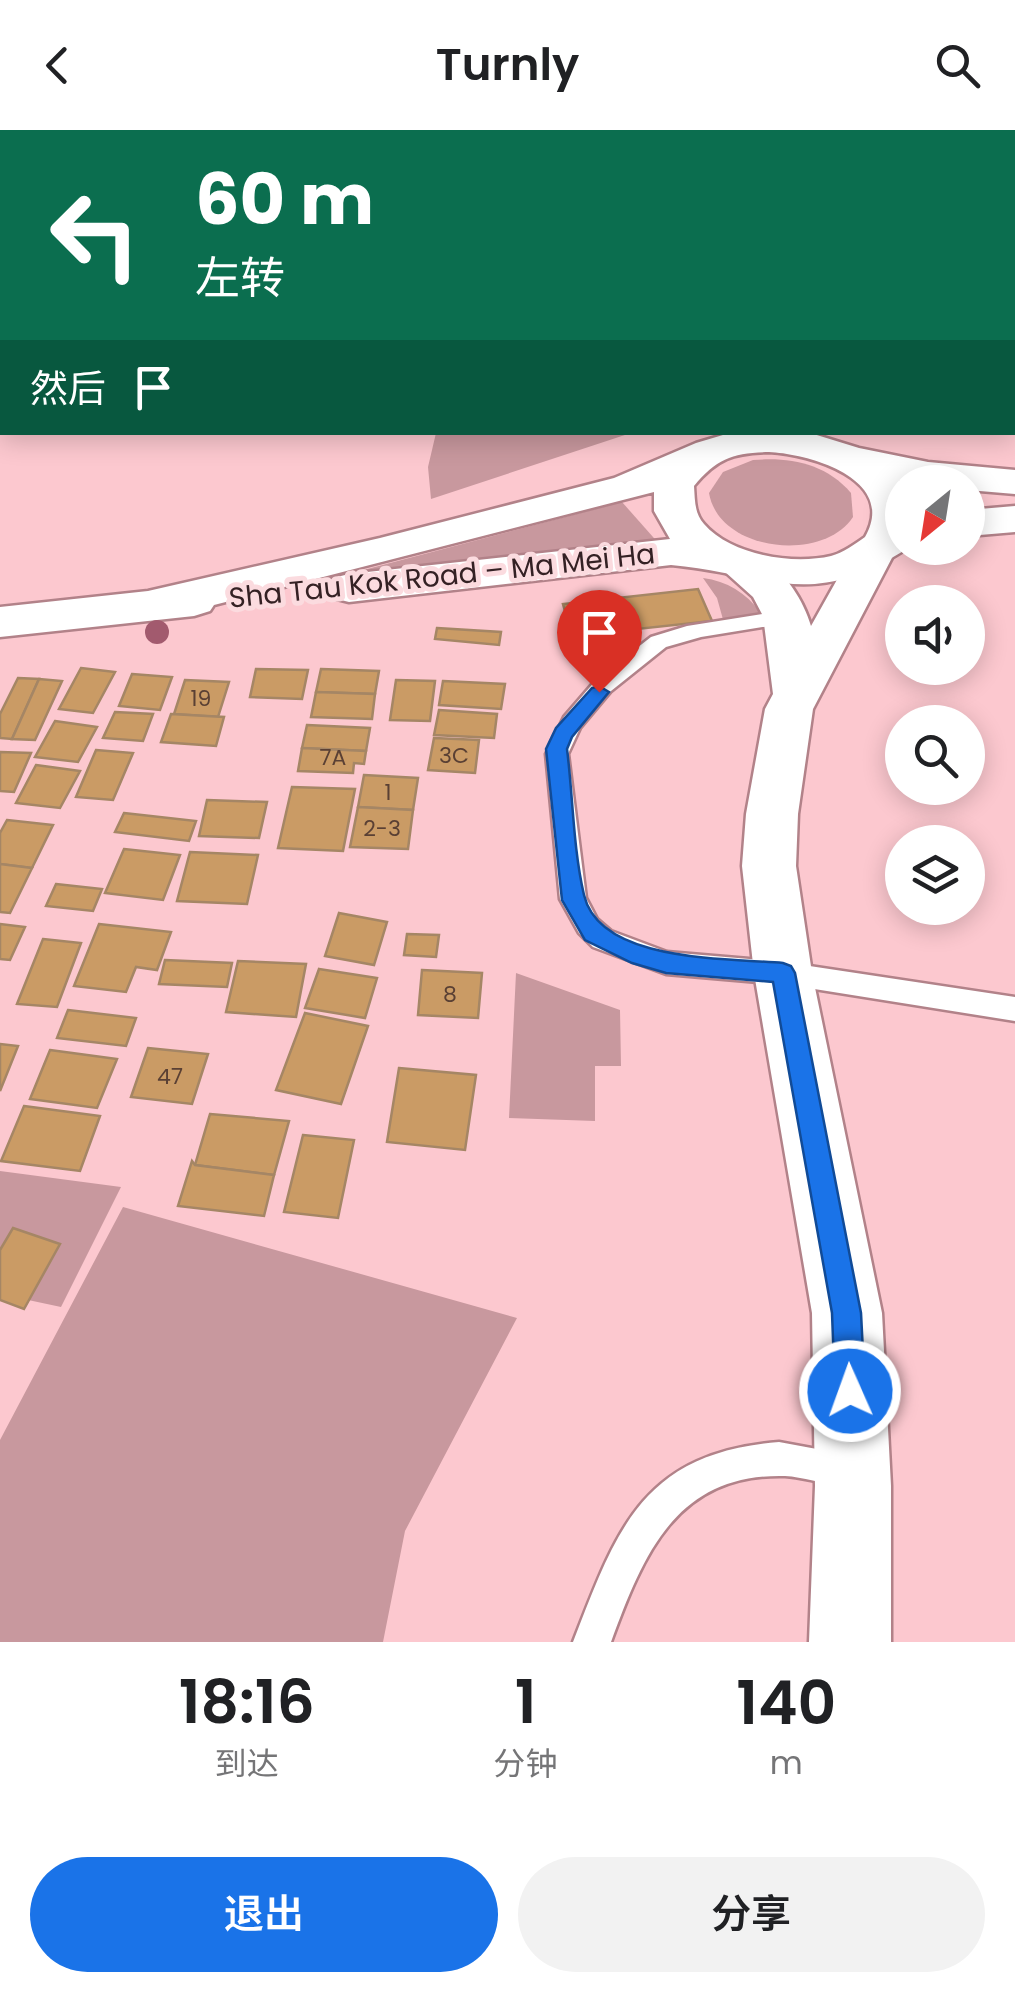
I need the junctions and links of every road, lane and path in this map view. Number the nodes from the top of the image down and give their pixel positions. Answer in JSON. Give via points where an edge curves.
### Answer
{"nodes":[{"id":1,"x":696,"y":458,"type":"junction"},
{"id":2,"x":845,"y":458,"type":"junction"},
{"id":3,"x":1015,"y":482,"type":"edge"},
{"id":4,"x":885,"y":491,"type":"edge"},
{"id":5,"x":1015,"y":518,"type":"edge"},
{"id":6,"x":985,"y":522,"type":"edge"},
{"id":7,"x":885,"y":545,"type":"edge"},
{"id":8,"x":730,"y":559,"type":"junction"},
{"id":9,"x":159,"y":603,"type":"junction"},
{"id":10,"x":787,"y":617,"type":"junction"},
{"id":11,"x":0,"y":622,"type":"edge"},
{"id":12,"x":796,"y":692,"type":"junction"},
{"id":13,"x":783,"y":973,"type":"junction"},
{"id":14,"x":1015,"y":1009,"type":"edge"},
{"id":15,"x":852,"y":1470,"type":"junction"},
{"id":16,"x":592,"y":1642,"type":"edge"},
{"id":17,"x":850,"y":1642,"type":"edge"}],
"edges":[{"from":1,"to":2,"type":"main road","name":"Sha Tau Kok Road – Ma Mei Ha","via":[[766,440],[815,446]]},
{"from":1,"to":8,"type":"main road","name":"Sha Tau Kok Road – Ma Mei Ha","via":[[674,485],[673,507],[696,539]]},
{"from":1,"to":9,"type":"main road","name":"Sha Tau Kok Road – Ma Mei Ha","via":[[642,482],[457,534]]},
{"from":2,"to":3,"type":"main road","name":"Sha Tau Kok Road – Ma Mei Ha"},
{"from":2,"to":4,"type":"main road","name":"Sha Tau Kok Road – Ma Mei Ha"},
{"from":5,"to":6,"type":"main road"},
{"from":7,"to":8,"type":"main road","name":"Sha Tau Kok Road – Ma Mei Ha","via":[[851,564],[810,572]]},
{"from":7,"to":12,"type":"main road"},
{"from":8,"to":9,"type":"main road","name":"Sha Tau Kok Road – Ma Mei Ha","via":[[672,552],[447,580]]},
{"from":8,"to":10,"type":"main road","via":[[773,590]]},
{"from":9,"to":11,"type":"main road","name":"Sha Tau Kok Road – Ma Mei Ha"},
{"from":10,"to":12,"type":"main road"},
{"from":10,"to":13,"type":"lane","via":[[670,637],[581,710],[556,754],[573,900],[594,933],[666,963]]},
{"from":12,"to":13,"type":"main road","via":[[785,726],[770,849]]},
{"from":13,"to":14,"type":"lane"},
{"from":13,"to":15,"type":"main road","via":[[847,1313]]},
{"from":15,"to":16,"type":"lane","via":[[778,1459],[726,1465],[693,1478],[636,1534]]},
{"from":15,"to":17,"type":"main road"}]}
